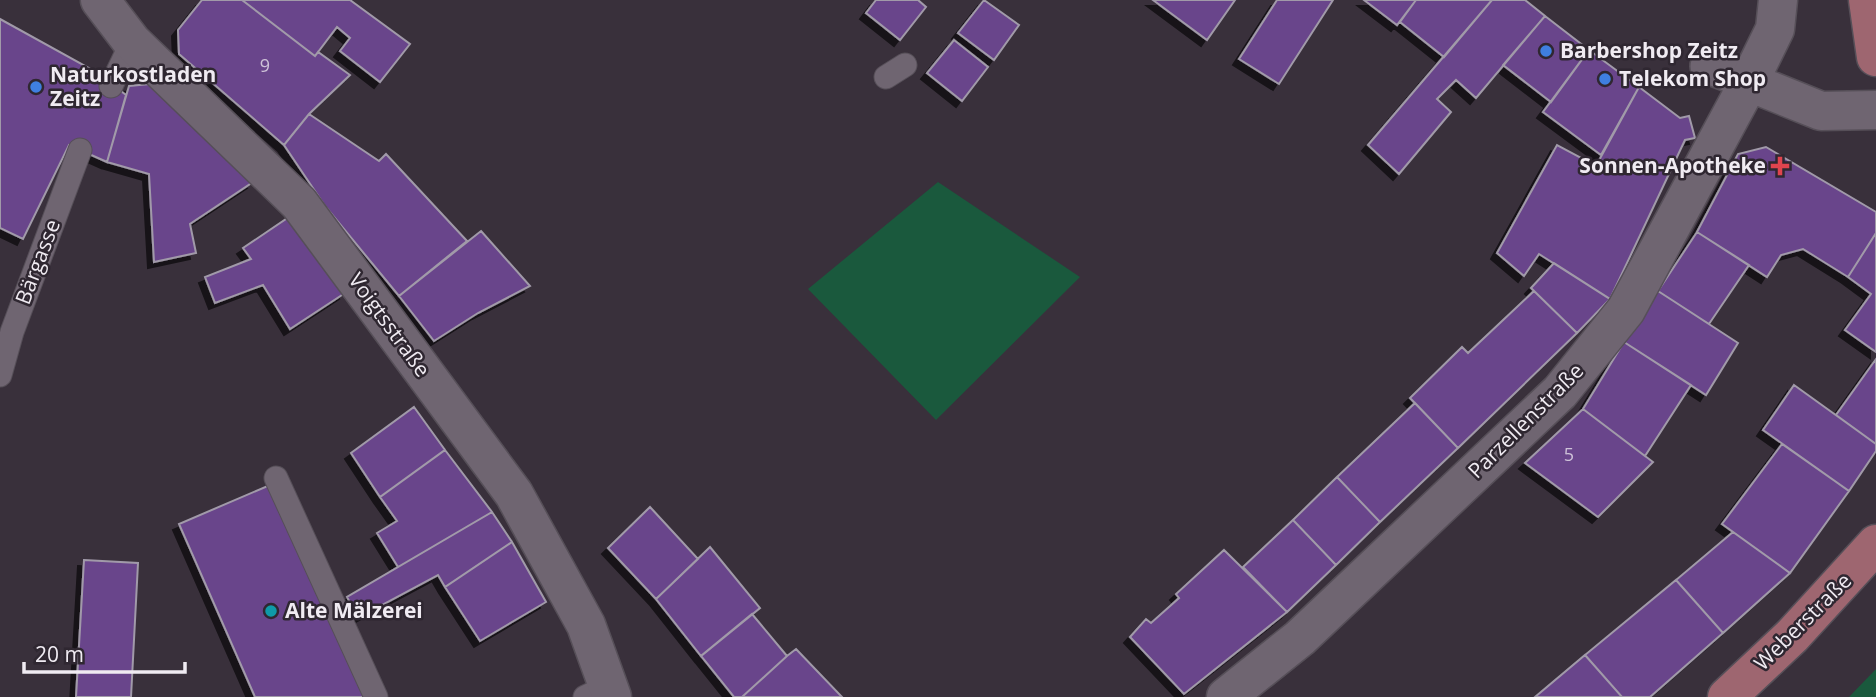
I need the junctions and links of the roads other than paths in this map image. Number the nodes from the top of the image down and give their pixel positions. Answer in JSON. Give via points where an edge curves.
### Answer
{"nodes":[{"id":1,"x":100,"y":0,"type":"edge"},
{"id":2,"x":1778,"y":0,"type":"edge"},
{"id":3,"x":1868,"y":0,"type":"edge"},
{"id":4,"x":132,"y":42,"type":"junction"},
{"id":5,"x":1876,"y":57,"type":"edge"},
{"id":6,"x":905,"y":65,"type":"dead end"},
{"id":7,"x":1709,"y":66,"type":"dead end"},
{"id":8,"x":886,"y":77,"type":"dead end"},
{"id":9,"x":1749,"y":82,"type":"junction"},
{"id":10,"x":111,"y":86,"type":"dead end"},
{"id":11,"x":1876,"y":110,"type":"edge"},
{"id":12,"x":80,"y":150,"type":"dead end"},
{"id":13,"x":0,"y":375,"type":"edge"},
{"id":14,"x":276,"y":478,"type":"dead end"},
{"id":15,"x":1876,"y":544,"type":"edge"},
{"id":16,"x":601,"y":693,"type":"edge"},
{"id":17,"x":376,"y":697,"type":"edge"},
{"id":18,"x":1226,"y":697,"type":"edge"},
{"id":19,"x":1727,"y":697,"type":"edge"}],
"edges":[{"from":1,"to":4,"type":"street","name":"Voigtsstraße"},
{"from":2,"to":9,"type":"street","name":"Parzellenstraße","via":[[1775,29]]},
{"from":3,"to":5,"type":"main road"},
{"from":4,"to":10,"type":"lane"},
{"from":4,"to":16,"type":"street","name":"Voigtsstraße","via":[[307,214],[514,494],[586,625]]},
{"from":6,"to":8,"type":"lane"},
{"from":7,"to":9,"type":"street"},
{"from":9,"to":11,"type":"street","via":[[1821,111]]},
{"from":9,"to":18,"type":"street","name":"Parzellenstraße","via":[[1626,310],[1560,391],[1300,638]]},
{"from":12,"to":13,"type":"lane","name":"Bärgasse"},
{"from":14,"to":17,"type":"lane"},
{"from":15,"to":19,"type":"main road","name":"Weberstraße","via":[[1792,636]]}]}
